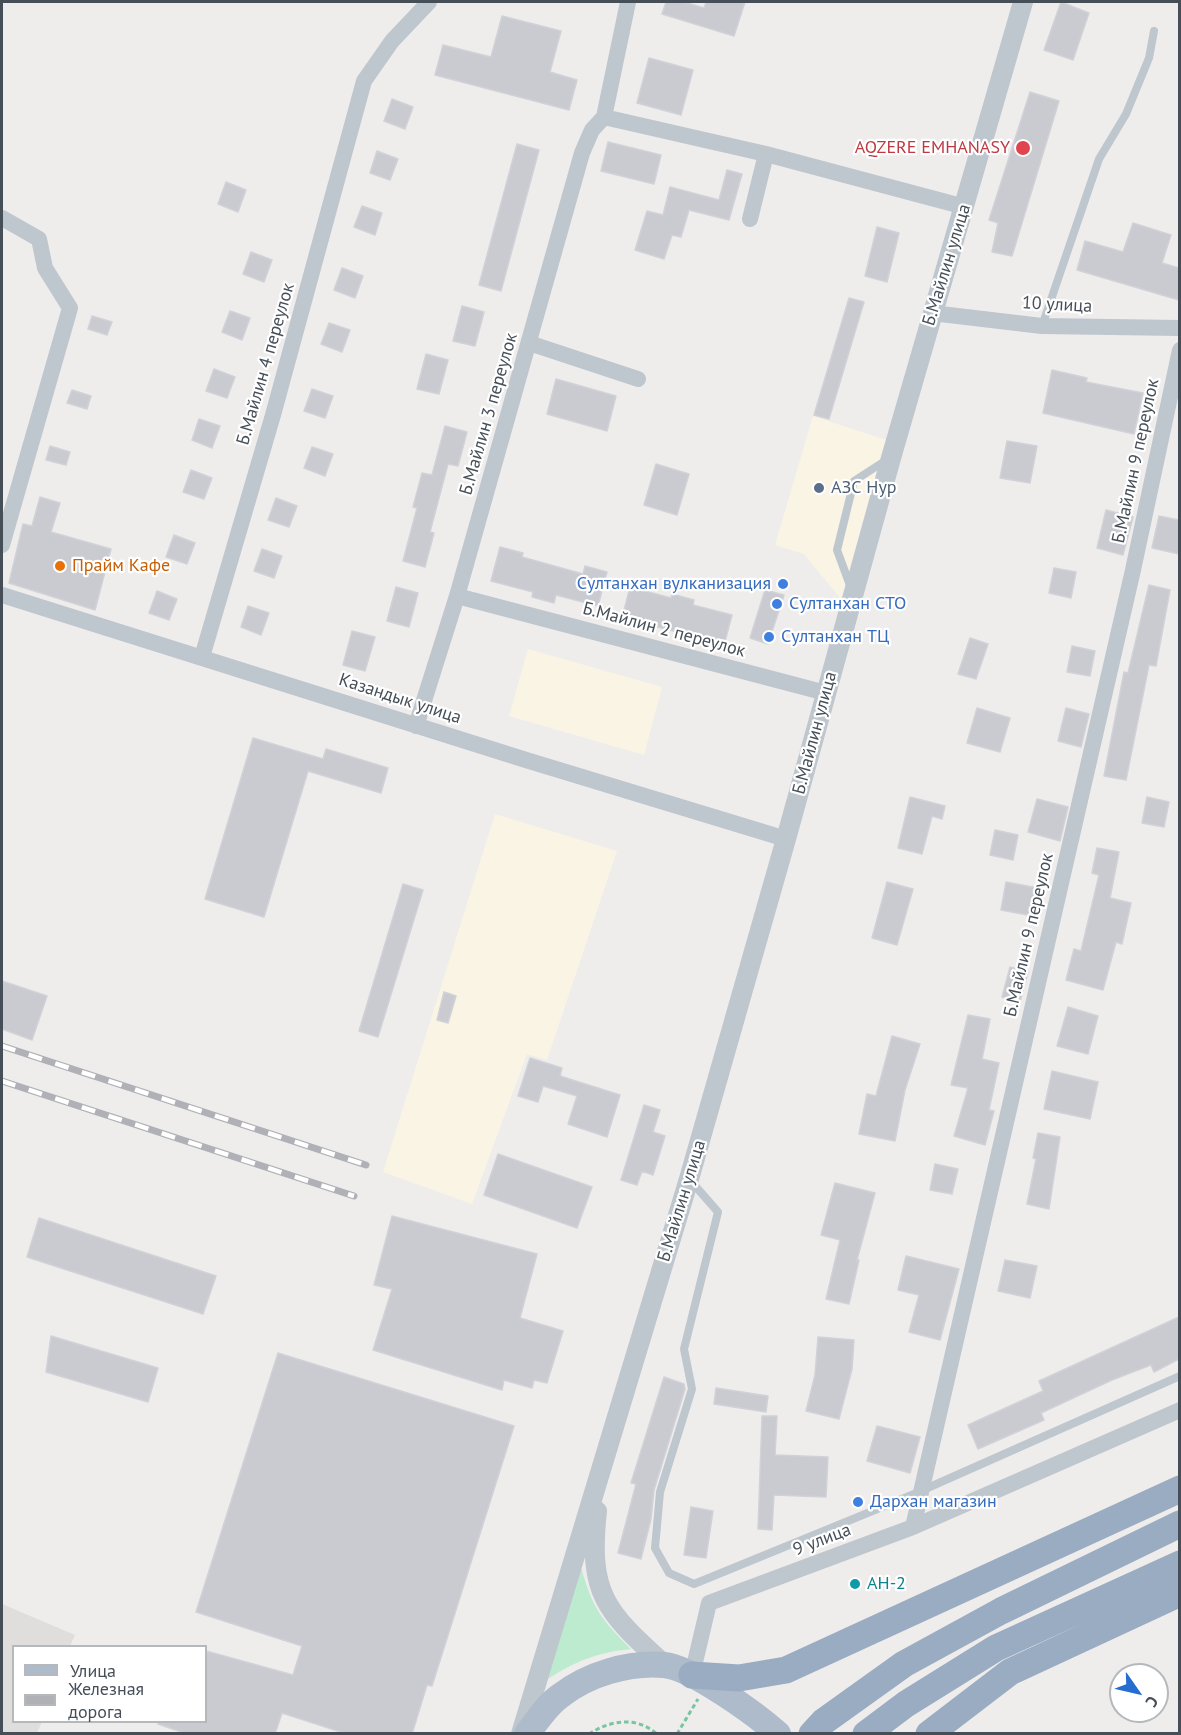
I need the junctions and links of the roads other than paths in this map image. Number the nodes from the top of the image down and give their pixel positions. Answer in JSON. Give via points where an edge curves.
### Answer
{"nodes":[{"id":1,"x":429,"y":2,"type":"edge"},
{"id":2,"x":627,"y":2,"type":"edge"},
{"id":3,"x":1023,"y":2,"type":"edge"},
{"id":4,"x":1154,"y":31,"type":"dead end"},
{"id":5,"x":604,"y":117,"type":"junction"},
{"id":6,"x":766,"y":154,"type":"junction"},
{"id":7,"x":965,"y":207,"type":"junction"},
{"id":8,"x":2,"y":218,"type":"edge"},
{"id":9,"x":750,"y":219,"type":"dead end"},
{"id":10,"x":932,"y":313,"type":"junction"},
{"id":11,"x":1042,"y":326,"type":"junction"},
{"id":12,"x":1179,"y":328,"type":"edge"},
{"id":13,"x":529,"y":343,"type":"junction"},
{"id":14,"x":1179,"y":350,"type":"edge"},
{"id":15,"x":638,"y":379,"type":"dead end"},
{"id":16,"x":891,"y":458,"type":"junction"},
{"id":17,"x":2,"y":545,"type":"edge"},
{"id":18,"x":2,"y":594,"type":"edge"},
{"id":19,"x":853,"y":594,"type":"junction"},
{"id":20,"x":457,"y":596,"type":"junction"},
{"id":21,"x":202,"y":657,"type":"junction"},
{"id":22,"x":826,"y":693,"type":"junction"},
{"id":23,"x":416,"y":726,"type":"junction"},
{"id":24,"x":786,"y":839,"type":"junction"},
{"id":25,"x":689,"y":1179,"type":"junction"},
{"id":26,"x":1179,"y":1376,"type":"edge"},
{"id":27,"x":1179,"y":1410,"type":"edge"},
{"id":28,"x":601,"y":1463,"type":"junction"},
{"id":29,"x":1179,"y":1489,"type":"edge"},
{"id":30,"x":921,"y":1491,"type":"junction"},
{"id":31,"x":1179,"y":1524,"type":"edge"},
{"id":32,"x":913,"y":1527,"type":"junction"},
{"id":33,"x":1179,"y":1564,"type":"edge"},
{"id":34,"x":1179,"y":1593,"type":"edge"},
{"id":35,"x":665,"y":1665,"type":"junction"},
{"id":36,"x":700,"y":1680,"type":"junction"},
{"id":37,"x":521,"y":1734,"type":"edge"},
{"id":38,"x":526,"y":1734,"type":"edge"},
{"id":39,"x":778,"y":1734,"type":"edge"},
{"id":40,"x":812,"y":1734,"type":"edge"},
{"id":41,"x":866,"y":1734,"type":"edge"},
{"id":42,"x":929,"y":1734,"type":"edge"}],
"edges":[{"from":1,"to":21,"type":"street","name":"Б.Майлин 4 переулок","via":[[392,41],[364,81]]},
{"from":2,"to":5,"type":"street"},
{"from":3,"to":7,"type":"street","name":"Б.Майлин улица"},
{"from":4,"to":11,"type":"lane","via":[[1149,58],[1126,114],[1099,159]]},
{"from":5,"to":6,"type":"street"},
{"from":5,"to":13,"type":"street","name":"Б.Майлин 3 переулок","via":[[592,130],[582,153]]},
{"from":6,"to":7,"type":"street"},
{"from":6,"to":9,"type":"street"},
{"from":7,"to":10,"type":"street","name":"Б.Майлин улица"},
{"from":8,"to":17,"type":"street","via":[[39,239],[45,268],[70,308]]},
{"from":10,"to":11,"type":"street","name":"10 улица"},
{"from":10,"to":16,"type":"street","name":"Б.Майлин улица"},
{"from":11,"to":12,"type":"street","name":"10 улица"},
{"from":13,"to":15,"type":"street"},
{"from":13,"to":20,"type":"street","name":"Б.Майлин 3 переулок"},
{"from":14,"to":30,"type":"street","name":"Б.Майлин 9 переулок","via":[[1133,570]]},
{"from":16,"to":19,"type":"street","name":"Б.Майлин улица"},
{"from":16,"to":19,"type":"lane","via":[[854,480],[837,550]]},
{"from":18,"to":21,"type":"street","name":"Казандык улица"},
{"from":19,"to":22,"type":"street","name":"Б.Майлин улица"},
{"from":20,"to":22,"type":"street","name":"Б.Майлин 2 переулок"},
{"from":20,"to":23,"type":"street","name":"Б.Майлин 3 переулок"},
{"from":21,"to":23,"type":"street","name":"Казандык улица"},
{"from":22,"to":24,"type":"street","name":"Б.Майлин улица"},
{"from":23,"to":24,"type":"street","name":"Казандык улица"},
{"from":24,"to":25,"type":"street","name":"Б.Майлин улица"},
{"from":25,"to":28,"type":"street","name":"Б.Майлин улица"},
{"from":25,"to":30,"type":"lane","via":[[717,1212],[684,1349],[692,1389],[660,1492],[655,1548],[669,1573],[694,1584]]},
{"from":26,"to":30,"type":"lane"},
{"from":27,"to":32,"type":"street","name":"9 улица"},
{"from":28,"to":35,"type":"street","via":[[593,1553],[599,1586],[630,1633]]},
{"from":28,"to":37,"type":"street"},
{"from":29,"to":36,"type":"highway","via":[[786,1670]]},
{"from":30,"to":32,"type":"street","name":"Б.Майлин 9 переулок"},
{"from":31,"to":40,"type":"highway","via":[[904,1664]]},
{"from":32,"to":36,"type":"street","name":"9 улица","via":[[709,1603]]},
{"from":33,"to":41,"type":"highway","via":[[996,1648]]},
{"from":34,"to":42,"type":"highway","via":[[1010,1672]]},
{"from":35,"to":36,"type":"main road"},
{"from":35,"to":38,"type":"main road","via":[[621,1668],[580,1683],[558,1697]]},
{"from":36,"to":39,"type":"main road"}]}
